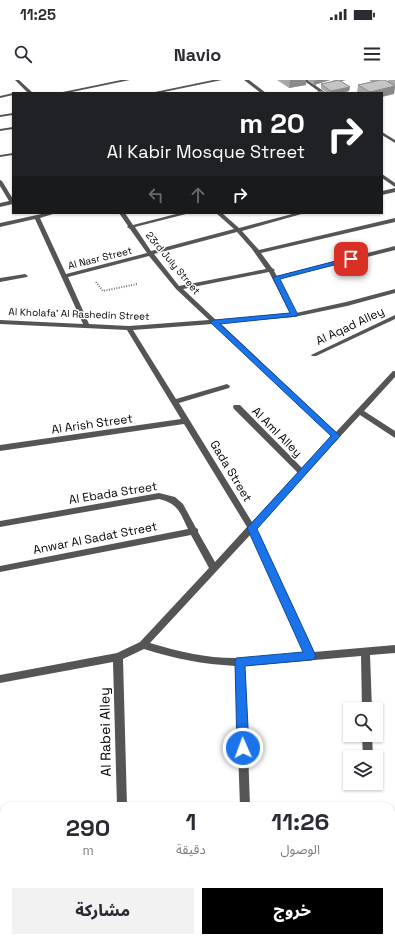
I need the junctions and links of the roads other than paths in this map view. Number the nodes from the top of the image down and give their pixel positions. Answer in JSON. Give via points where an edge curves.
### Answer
{"nodes":[{"id":1,"x":18,"y":80,"type":"edge"},
{"id":2,"x":128,"y":80,"type":"edge"},
{"id":3,"x":220,"y":80,"type":"edge"},
{"id":4,"x":246,"y":80,"type":"edge"},
{"id":5,"x":305,"y":80,"type":"edge"},
{"id":6,"x":28,"y":92,"type":"edge"},
{"id":7,"x":65,"y":92,"type":"edge"},
{"id":8,"x":157,"y":92,"type":"edge"},
{"id":9,"x":263,"y":92,"type":"edge"},
{"id":10,"x":323,"y":92,"type":"edge"},
{"id":11,"x":12,"y":94,"type":"edge"},
{"id":12,"x":0,"y":97,"type":"edge"},
{"id":13,"x":12,"y":114,"type":"edge"},
{"id":14,"x":0,"y":116,"type":"edge"},
{"id":15,"x":12,"y":128,"type":"edge"},
{"id":16,"x":0,"y":130,"type":"edge"},
{"id":17,"x":383,"y":134,"type":"edge"},
{"id":18,"x":395,"y":142,"type":"edge"},
{"id":19,"x":12,"y":154,"type":"edge"},
{"id":20,"x":0,"y":156,"type":"edge"},
{"id":21,"x":383,"y":177,"type":"edge"},
{"id":22,"x":0,"y":182,"type":"edge"},
{"id":23,"x":395,"y":185,"type":"edge"},
{"id":24,"x":395,"y":190,"type":"edge"},
{"id":25,"x":383,"y":193,"type":"edge"},
{"id":26,"x":12,"y":202,"type":"edge"},
{"id":27,"x":0,"y":205,"type":"edge"},
{"id":28,"x":49,"y":214,"type":"edge"},
{"id":29,"x":123,"y":214,"type":"edge"},
{"id":30,"x":183,"y":214,"type":"edge"},
{"id":31,"x":220,"y":214,"type":"edge"},
{"id":32,"x":298,"y":214,"type":"edge"},
{"id":33,"x":37,"y":217,"type":"junction"},
{"id":34,"x":395,"y":220,"type":"edge"},
{"id":35,"x":0,"y":225,"type":"edge"},
{"id":36,"x":130,"y":227,"type":"junction"},
{"id":37,"x":238,"y":229,"type":"junction"},
{"id":38,"x":395,"y":248,"type":"edge"},
{"id":39,"x":259,"y":252,"type":"junction"},
{"id":40,"x":151,"y":255,"type":"junction"},
{"id":41,"x":272,"y":270,"type":"junction"},
{"id":42,"x":25,"y":276,"type":"dead end"},
{"id":43,"x":66,"y":276,"type":"junction"},
{"id":44,"x":276,"y":278,"type":"junction"},
{"id":45,"x":0,"y":280,"type":"edge"},
{"id":46,"x":178,"y":288,"type":"junction"},
{"id":47,"x":395,"y":291,"type":"edge"},
{"id":48,"x":294,"y":315,"type":"junction"},
{"id":49,"x":395,"y":317,"type":"edge"},
{"id":50,"x":0,"y":322,"type":"edge"},
{"id":51,"x":214,"y":322,"type":"junction"},
{"id":52,"x":87,"y":326,"type":"junction"},
{"id":53,"x":129,"y":328,"type":"junction"},
{"id":54,"x":314,"y":355,"type":"dead end"},
{"id":55,"x":395,"y":373,"type":"edge"},
{"id":56,"x":227,"y":386,"type":"dead end"},
{"id":57,"x":175,"y":402,"type":"junction"},
{"id":58,"x":237,"y":407,"type":"dead end"},
{"id":59,"x":360,"y":411,"type":"junction"},
{"id":60,"x":186,"y":421,"type":"junction"},
{"id":61,"x":395,"y":435,"type":"edge"},
{"id":62,"x":336,"y":436,"type":"junction"},
{"id":63,"x":0,"y":448,"type":"edge"},
{"id":64,"x":302,"y":473,"type":"junction"},
{"id":65,"x":0,"y":524,"type":"edge"},
{"id":66,"x":252,"y":528,"type":"junction"},
{"id":67,"x":195,"y":532,"type":"junction"},
{"id":68,"x":0,"y":569,"type":"edge"},
{"id":69,"x":214,"y":569,"type":"junction"},
{"id":70,"x":143,"y":645,"type":"junction"},
{"id":71,"x":395,"y":649,"type":"edge"},
{"id":72,"x":365,"y":651,"type":"junction"},
{"id":73,"x":311,"y":656,"type":"junction"},
{"id":74,"x":118,"y":657,"type":"junction"},
{"id":75,"x":240,"y":662,"type":"junction"},
{"id":76,"x":0,"y":679,"type":"edge"},
{"id":77,"x":367,"y":702,"type":"edge"},
{"id":78,"x":122,"y":802,"type":"edge"},
{"id":79,"x":245,"y":802,"type":"edge"}],
"edges":[{"from":1,"to":6,"type":"street"},
{"from":2,"to":7,"type":"street"},
{"from":3,"to":8,"type":"street"},
{"from":4,"to":9,"type":"street"},
{"from":5,"to":10,"type":"street"},
{"from":11,"to":12,"type":"street"},
{"from":13,"to":14,"type":"street"},
{"from":15,"to":16,"type":"street"},
{"from":17,"to":18,"type":"street"},
{"from":19,"to":20,"type":"street"},
{"from":21,"to":23,"type":"street"},
{"from":22,"to":26,"type":"street"},
{"from":24,"to":25,"type":"street"},
{"from":26,"to":27,"type":"street"},
{"from":28,"to":33,"type":"street"},
{"from":29,"to":36,"type":"street","name":"23rd July Street"},
{"from":30,"to":36,"type":"street"},
{"from":31,"to":37,"type":"street"},
{"from":32,"to":37,"type":"street","name":"Al Nasr Street"},
{"from":33,"to":35,"type":"street"},
{"from":33,"to":43,"type":"street"},
{"from":34,"to":39,"type":"street"},
{"from":36,"to":40,"type":"street","name":"23rd July Street"},
{"from":37,"to":39,"type":"street"},
{"from":37,"to":40,"type":"street","name":"Al Nasr Street"},
{"from":38,"to":44,"type":"street"},
{"from":39,"to":41,"type":"street"},
{"from":40,"to":43,"type":"street","name":"Al Nasr Street"},
{"from":40,"to":46,"type":"street","name":"23rd July Street"},
{"from":41,"to":44,"type":"street"},
{"from":41,"to":46,"type":"street"},
{"from":42,"to":45,"type":"street"},
{"from":43,"to":52,"type":"street"},
{"from":44,"to":48,"type":"street"},
{"from":46,"to":51,"type":"street","name":"23rd July Street"},
{"from":47,"to":48,"type":"street","name":"Al Kholafa' Al Rashedin Street"},
{"from":48,"to":51,"type":"street","name":"Al Kholafa' Al Rashedin Street"},
{"from":49,"to":54,"type":"street","name":"Al Aqad Alley"},
{"from":50,"to":52,"type":"street","name":"Al Kholafa' Al Rashedin Street"},
{"from":51,"to":53,"type":"street","name":"Al Kholafa' Al Rashedin Street"},
{"from":51,"to":62,"type":"street","name":"23rd July Street"},
{"from":52,"to":53,"type":"street","name":"Al Kholafa' Al Rashedin Street"},
{"from":53,"to":57,"type":"street","name":"Gada Street"},
{"from":55,"to":59,"type":"street"},
{"from":56,"to":57,"type":"street"},
{"from":57,"to":60,"type":"street","name":"Gada Street"},
{"from":58,"to":64,"type":"street","name":"Al Aml Alley"},
{"from":59,"to":61,"type":"street"},
{"from":59,"to":62,"type":"street"},
{"from":60,"to":63,"type":"street","name":"Al Arish Street"},
{"from":60,"to":66,"type":"street","name":"Gada Street"},
{"from":62,"to":64,"type":"street"},
{"from":64,"to":66,"type":"street"},
{"from":65,"to":67,"type":"street","name":"Al Ebada Street","via":[[159,496],[172,499],[180,506]]},
{"from":66,"to":69,"type":"street"},
{"from":66,"to":73,"type":"street","name":"Gada Street"},
{"from":67,"to":68,"type":"street","name":"Anwar Al Sadat Street"},
{"from":67,"to":69,"type":"street","name":"Al Ebada Street"},
{"from":69,"to":70,"type":"street"},
{"from":70,"to":74,"type":"street"},
{"from":70,"to":75,"type":"street","via":[[200,659]]},
{"from":71,"to":72,"type":"street"},
{"from":72,"to":73,"type":"street"},
{"from":72,"to":77,"type":"street"},
{"from":73,"to":75,"type":"street"},
{"from":74,"to":76,"type":"street"},
{"from":74,"to":78,"type":"street","name":"Al Rabei Alley"},
{"from":75,"to":79,"type":"street"}]}
